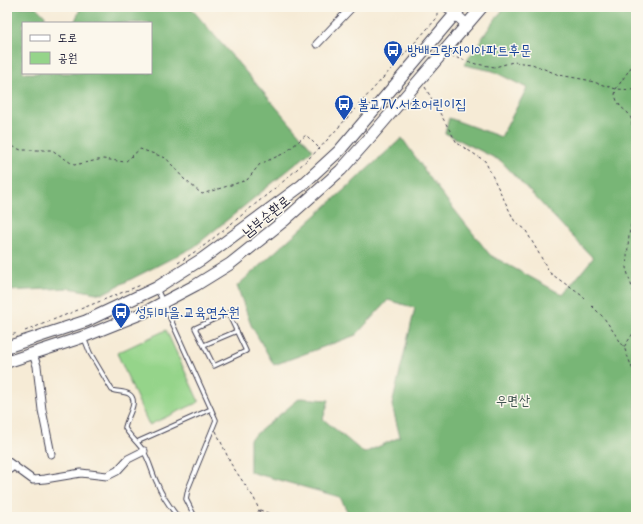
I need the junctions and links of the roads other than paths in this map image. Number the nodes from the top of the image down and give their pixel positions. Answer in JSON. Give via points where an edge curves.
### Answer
{"nodes":[{"id":1,"x":352,"y":7,"type":"edge"},
{"id":2,"x":482,"y":7,"type":"edge"},
{"id":3,"x":455,"y":9,"type":"edge"},
{"id":4,"x":467,"y":25,"type":"junction"},
{"id":5,"x":317,"y":44,"type":"dead end"},
{"id":6,"x":156,"y":288,"type":"junction"},
{"id":7,"x":162,"y":303,"type":"junction"},
{"id":8,"x":237,"y":331,"type":"junction"},
{"id":9,"x":83,"y":337,"type":"junction"},
{"id":10,"x":204,"y":345,"type":"junction"},
{"id":11,"x":7,"y":346,"type":"edge"},
{"id":12,"x":34,"y":354,"type":"junction"},
{"id":13,"x":7,"y":362,"type":"edge"},
{"id":14,"x":211,"y":409,"type":"junction"},
{"id":15,"x":139,"y":441,"type":"dead end"},
{"id":16,"x":144,"y":451,"type":"junction"},
{"id":17,"x":51,"y":454,"type":"dead end"},
{"id":18,"x":7,"y":460,"type":"edge"},
{"id":19,"x":14,"y":466,"type":"junction"},
{"id":20,"x":7,"y":471,"type":"edge"},
{"id":21,"x":178,"y":517,"type":"edge"},
{"id":22,"x":195,"y":517,"type":"edge"}],
"edges":[{"from":1,"to":5,"type":"street"},
{"from":2,"to":4,"type":"main road","name":"남부순환로"},
{"from":3,"to":4,"type":"main road"},
{"from":3,"to":6,"type":"main road","name":"남부순환로","via":[[339,151],[301,186],[202,259]]},
{"from":4,"to":7,"type":"main road","name":"남부순환로","via":[[341,170],[230,264]]},
{"from":6,"to":7,"type":"lane"},
{"from":6,"to":11,"type":"main road","name":"남부순환로","via":[[86,321]]},
{"from":7,"to":9,"type":"main road","name":"남부순환로"},
{"from":7,"to":14,"type":"lane"},
{"from":8,"to":10,"type":"lane"},
{"from":8,"to":10,"type":"lane","via":[[228,313],[196,328]]},
{"from":8,"to":10,"type":"lane","via":[[246,351],[214,366]]},
{"from":9,"to":12,"type":"main road","name":"남부순환로"},
{"from":9,"to":16,"type":"lane","via":[[112,390],[132,396],[133,403],[125,428]]},
{"from":12,"to":13,"type":"main road","name":"남부순환로"},
{"from":12,"to":17,"type":"street"},
{"from":14,"to":15,"type":"lane"},
{"from":14,"to":22,"type":"lane","via":[[216,420],[186,498]]},
{"from":16,"to":19,"type":"street","via":[[128,459],[117,471],[107,476],[81,473],[33,480]]},
{"from":16,"to":21,"type":"lane","via":[[161,493]]},
{"from":18,"to":19,"type":"street"},
{"from":19,"to":20,"type":"street"}]}
